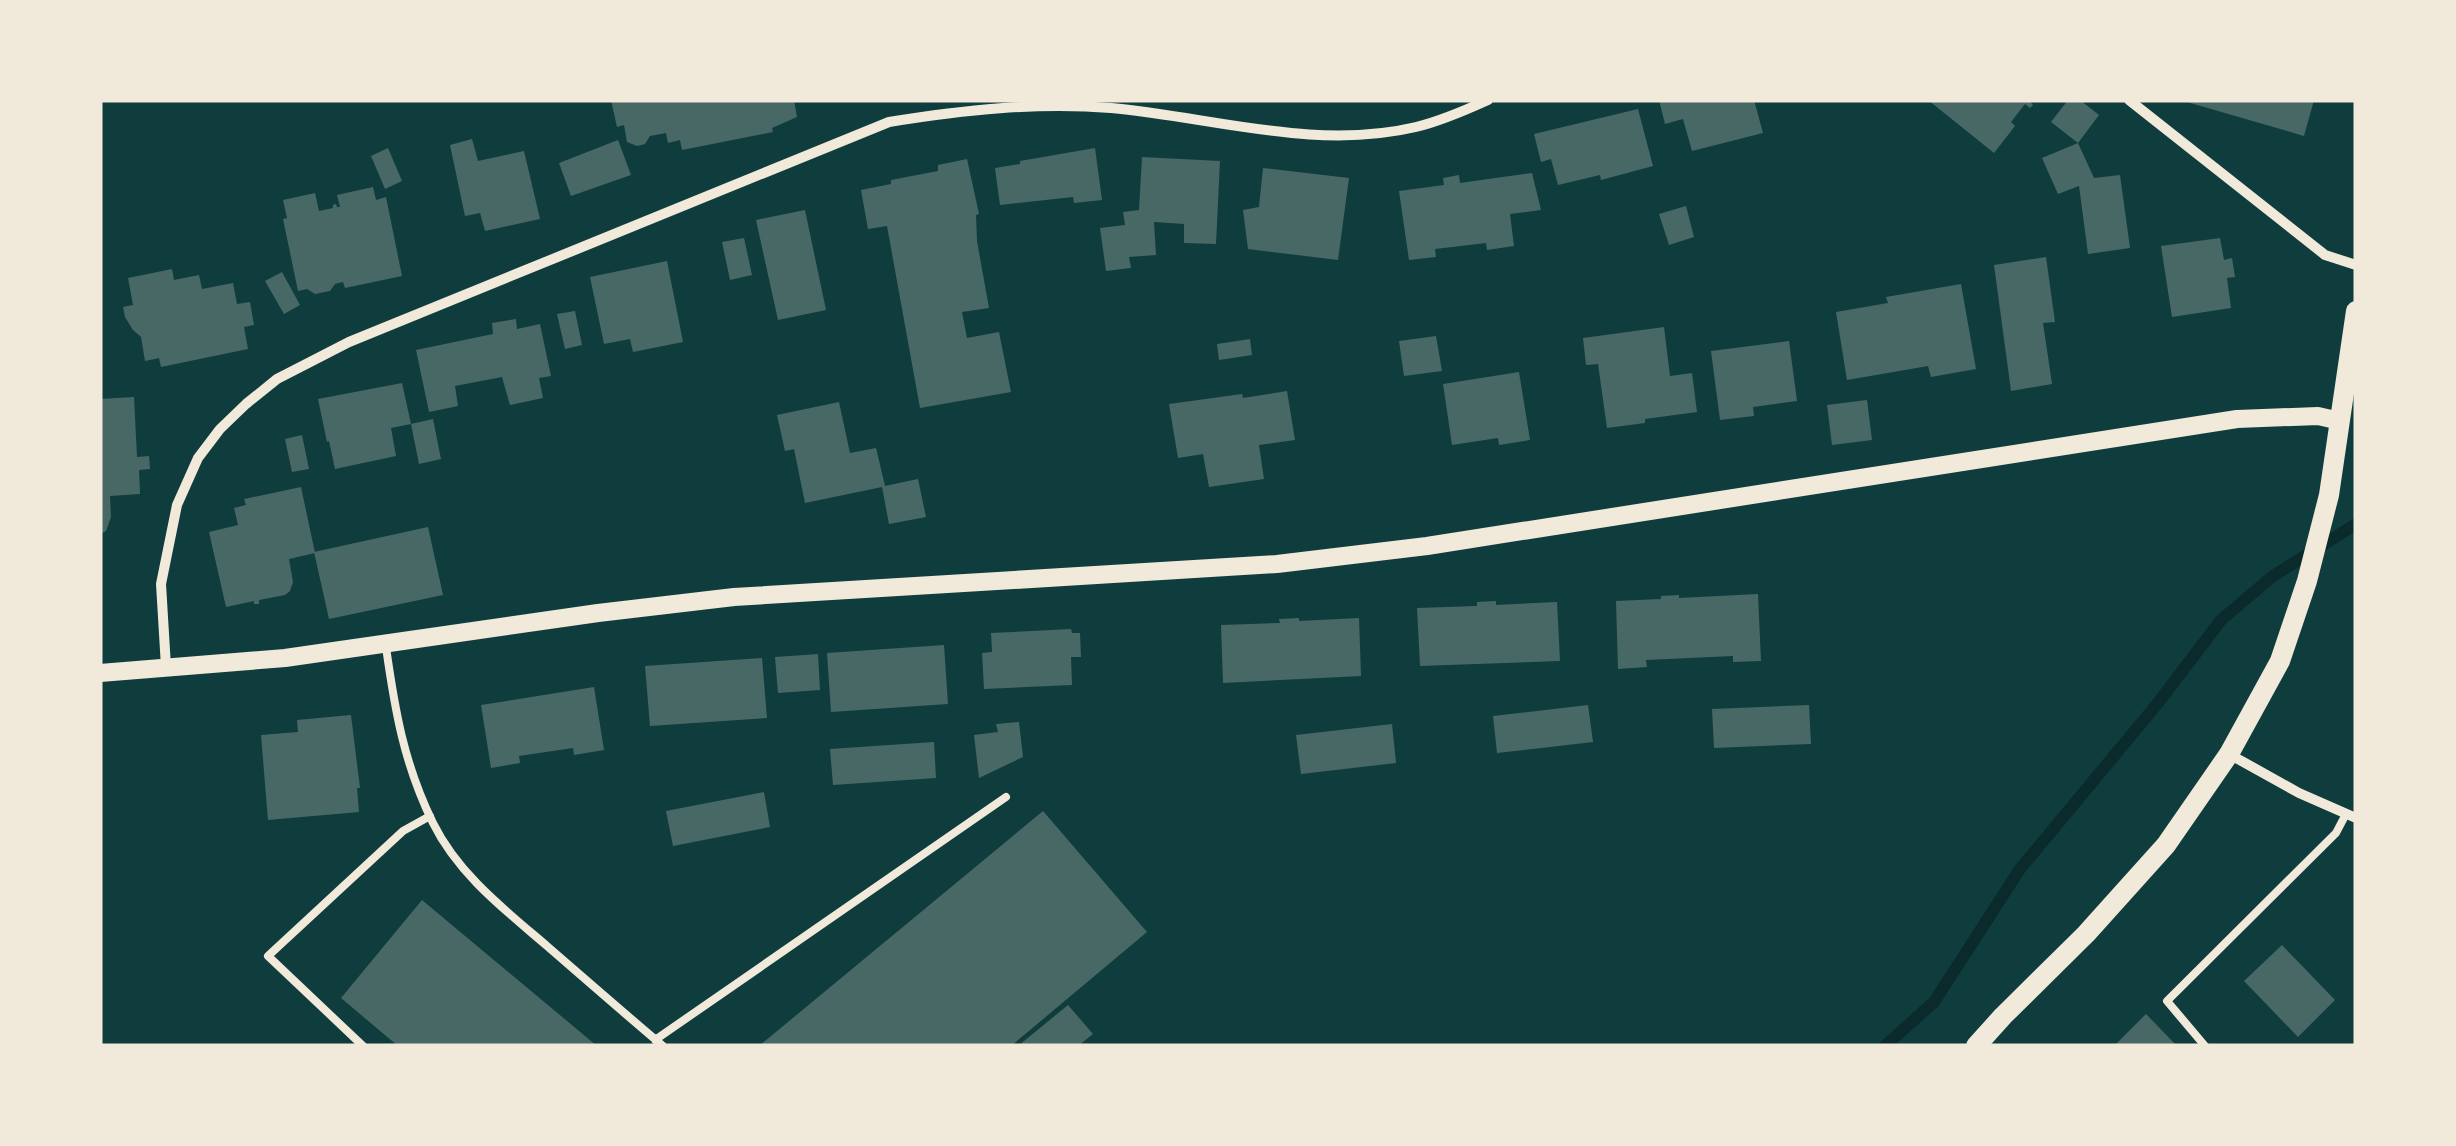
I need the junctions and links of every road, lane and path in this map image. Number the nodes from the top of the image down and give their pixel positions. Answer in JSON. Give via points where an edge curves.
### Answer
{"nodes":[{"id":1,"x":1488,"y":100,"type":"edge"},
{"id":2,"x":2129,"y":100,"type":"edge"},
{"id":3,"x":956,"y":106,"type":"edge"},
{"id":4,"x":2356,"y":266,"type":"edge"},
{"id":5,"x":2356,"y":311,"type":"edge"},
{"id":6,"x":2340,"y":421,"type":"junction"},
{"id":7,"x":386,"y":645,"type":"junction"},
{"id":8,"x":166,"y":667,"type":"junction"},
{"id":9,"x":100,"y":673,"type":"edge"},
{"id":10,"x":2229,"y":754,"type":"junction"},
{"id":11,"x":1006,"y":797,"type":"dead end"},
{"id":12,"x":430,"y":816,"type":"junction"},
{"id":13,"x":2351,"y":816,"type":"edge"},
{"id":14,"x":659,"y":1043,"type":"edge"},
{"id":15,"x":363,"y":1046,"type":"edge"},
{"id":16,"x":1976,"y":1046,"type":"edge"},
{"id":17,"x":2205,"y":1046,"type":"edge"}],
"edges":[{"from":1,"to":3,"type":"street","via":[[1416,126],[1358,135],[1110,108]]},
{"from":2,"to":4,"type":"street","via":[[2325,255]]},
{"from":3,"to":8,"type":"street","via":[[889,122],[349,342],[277,379],[220,429],[177,505],[161,584]]},
{"from":5,"to":6,"type":"main road"},
{"from":6,"to":7,"type":"street","via":[[2237,419],[1296,562],[734,598]]},
{"from":6,"to":10,"type":"main road","via":[[2307,581],[2280,661]]},
{"from":7,"to":8,"type":"street"},
{"from":7,"to":12,"type":"lane","via":[[397,722]]},
{"from":8,"to":9,"type":"street"},
{"from":10,"to":13,"type":"street"},
{"from":10,"to":16,"type":"main road","via":[[2166,846]]},
{"from":11,"to":14,"type":"lane"},
{"from":12,"to":14,"type":"lane","via":[[458,863],[488,895]]},
{"from":12,"to":15,"type":"lane","via":[[404,831],[268,956]]},
{"from":13,"to":17,"type":"lane","via":[[2167,1001]]}]}
